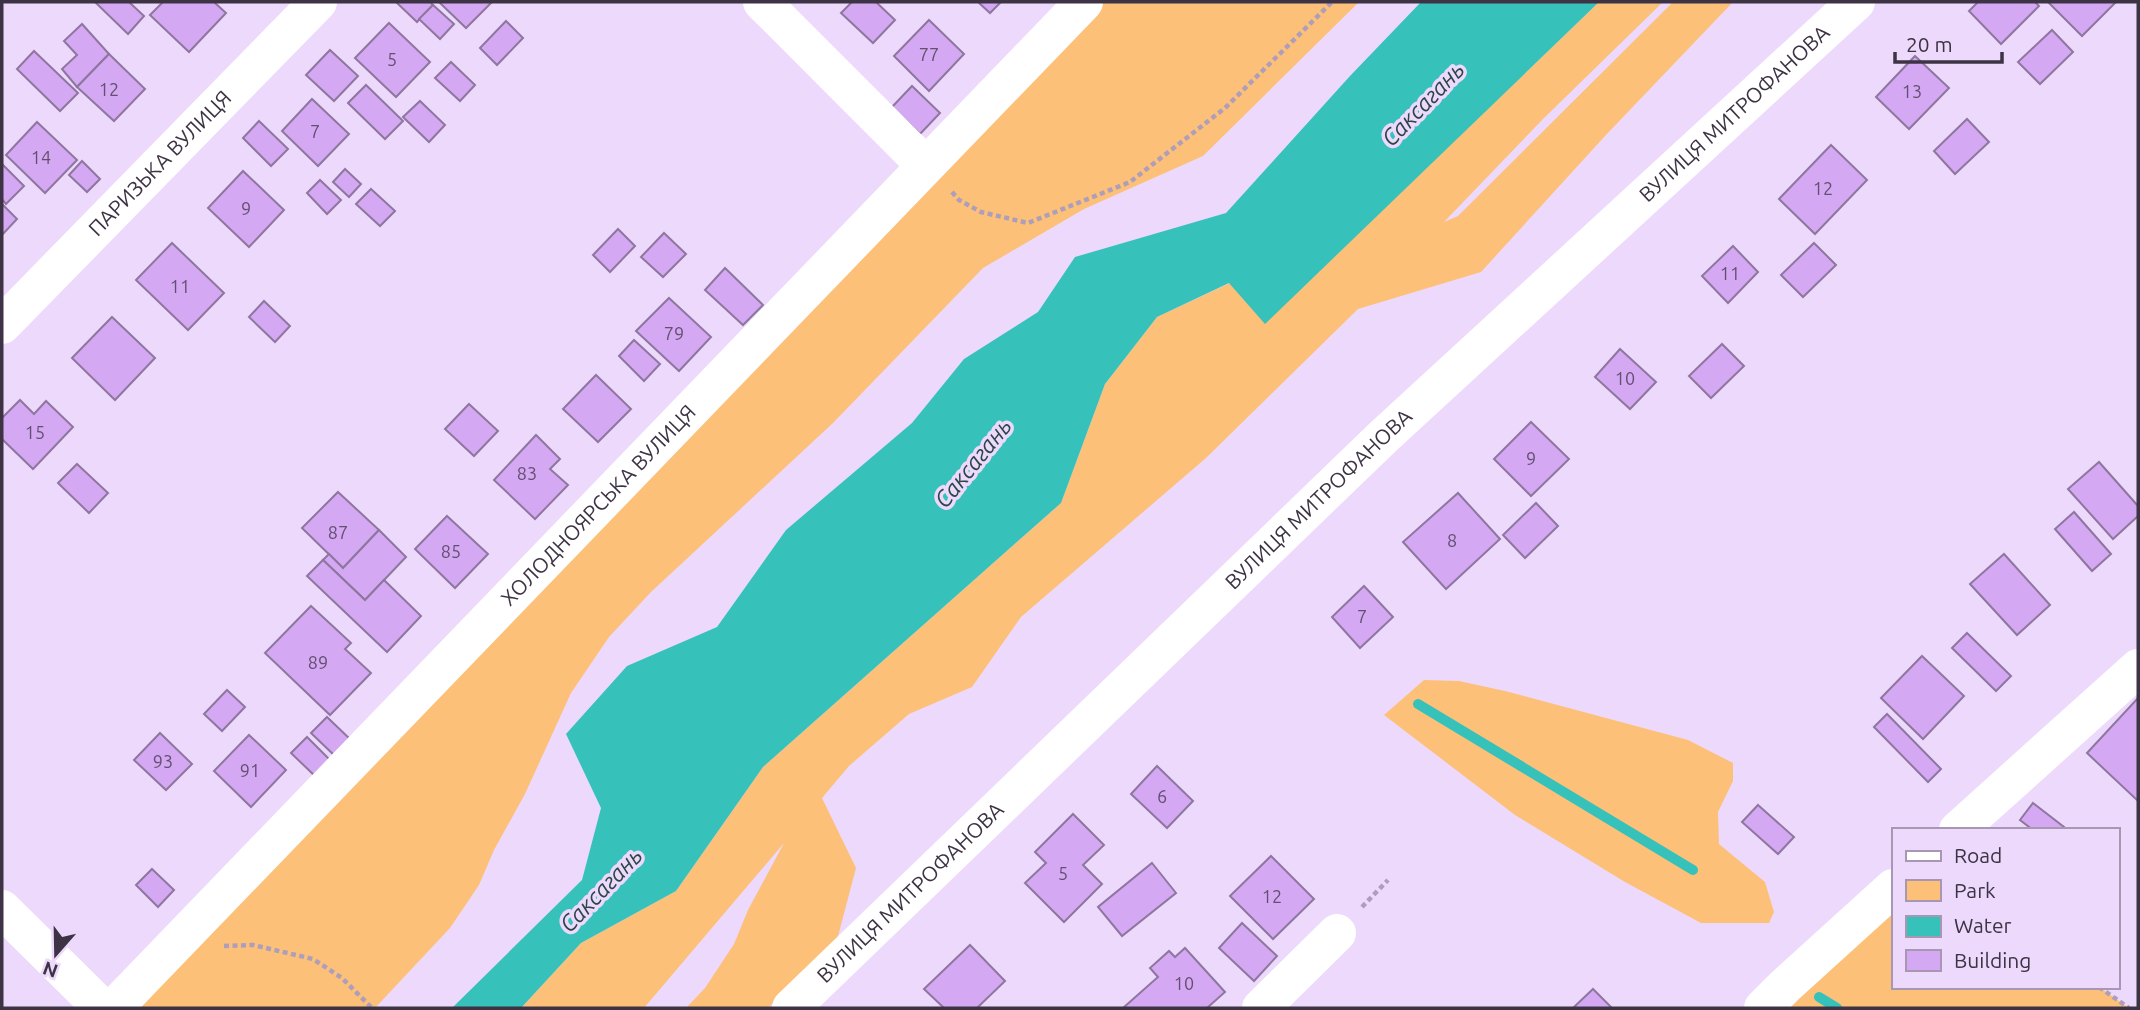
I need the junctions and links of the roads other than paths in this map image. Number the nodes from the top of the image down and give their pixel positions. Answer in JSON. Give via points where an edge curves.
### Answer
{"nodes":[{"id":1,"x":318,"y":2,"type":"edge"},
{"id":2,"x":762,"y":2,"type":"edge"},
{"id":3,"x":1084,"y":2,"type":"edge"},
{"id":4,"x":1856,"y":2,"type":"edge"},
{"id":5,"x":925,"y":165,"type":"junction"},
{"id":6,"x":2,"y":325,"type":"edge"},
{"id":7,"x":2138,"y":668,"type":"edge"},
{"id":8,"x":1960,"y":828,"type":"edge"},
{"id":9,"x":1892,"y":889,"type":"edge"},
{"id":10,"x":2,"y":909,"type":"edge"},
{"id":11,"x":1337,"y":933,"type":"dead end"},
{"id":12,"x":1269,"y":1000,"type":"edge"},
{"id":13,"x":102,"y":1008,"type":"edge"},
{"id":14,"x":114,"y":1008,"type":"edge"},
{"id":15,"x":791,"y":1008,"type":"edge"},
{"id":16,"x":1763,"y":1008,"type":"edge"}],
"edges":[{"from":1,"to":6,"type":"street","name":"ПАРИЗЬКА ВУЛИЦЯ"},
{"from":2,"to":5,"type":"street"},
{"from":3,"to":5,"type":"street","name":"ХОЛОДНОЯРСЬКА ВУЛИЦЯ"},
{"from":4,"to":15,"type":"street","name":"ВУЛИЦЯ МИТРОФАНОВА","via":[[1382,437]]},
{"from":5,"to":14,"type":"street","name":"ХОЛОДНОЯРСЬКА ВУЛИЦЯ"},
{"from":7,"to":8,"type":"street"},
{"from":9,"to":16,"type":"street"},
{"from":10,"to":13,"type":"street"},
{"from":11,"to":12,"type":"street"}]}
